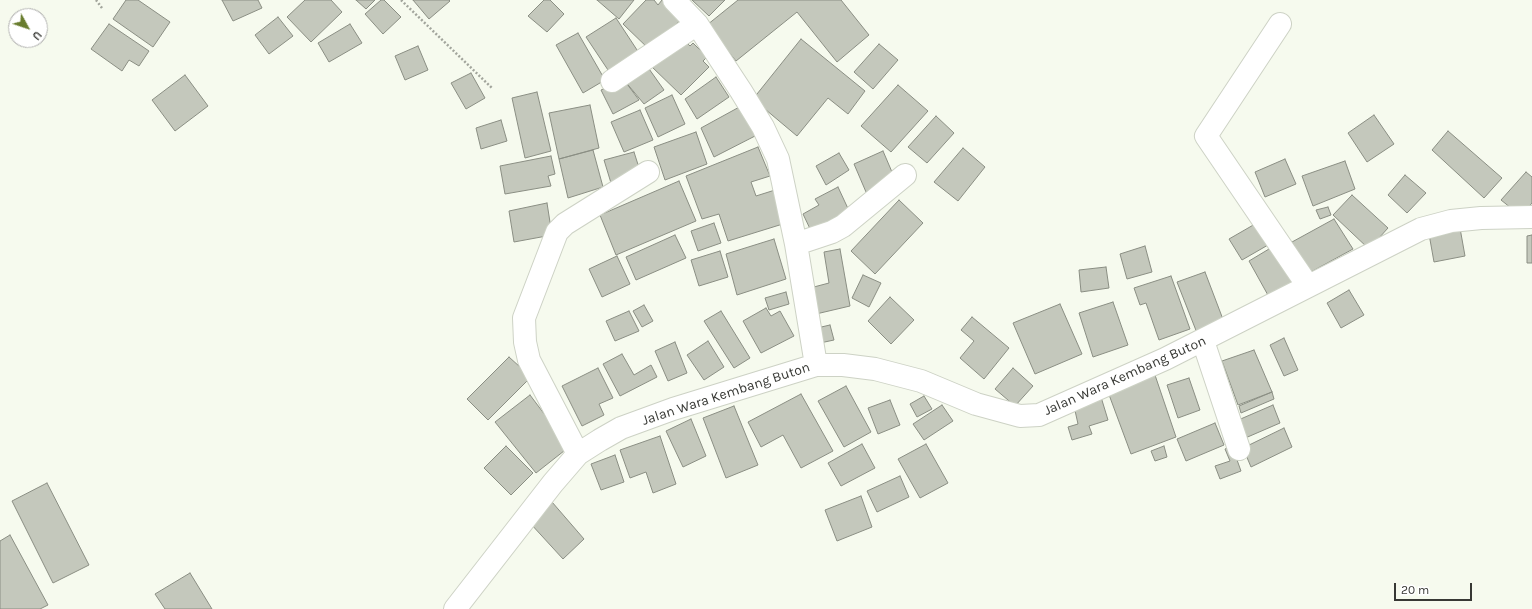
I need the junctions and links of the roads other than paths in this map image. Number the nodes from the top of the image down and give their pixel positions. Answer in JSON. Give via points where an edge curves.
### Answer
{"nodes":[{"id":1,"x":674,"y":0,"type":"edge"},
{"id":2,"x":697,"y":24,"type":"junction"},
{"id":3,"x":1280,"y":24,"type":"dead end"},
{"id":4,"x":612,"y":81,"type":"dead end"},
{"id":5,"x":648,"y":172,"type":"dead end"},
{"id":6,"x":905,"y":175,"type":"dead end"},
{"id":7,"x":1532,"y":217,"type":"edge"},
{"id":8,"x":796,"y":244,"type":"junction"},
{"id":9,"x":1308,"y":286,"type":"junction"},
{"id":10,"x":1203,"y":341,"type":"junction"},
{"id":11,"x":816,"y":364,"type":"junction"},
{"id":12,"x":1239,"y":449,"type":"dead end"},
{"id":13,"x":578,"y":454,"type":"junction"},
{"id":14,"x":455,"y":609,"type":"edge"}],
"edges":[{"from":1,"to":2,"type":"street"},
{"from":2,"to":4,"type":"street"},
{"from":2,"to":8,"type":"street","via":[[763,127],[778,159]]},
{"from":3,"to":9,"type":"street","via":[[1206,136]]},
{"from":5,"to":13,"type":"street","via":[[565,224],[557,232],[524,318],[529,360]]},
{"from":6,"to":8,"type":"street","via":[[844,226]]},
{"from":7,"to":9,"type":"street","name":"Jalan Wara Kembang Buton","via":[[1451,220],[1420,230]]},
{"from":8,"to":11,"type":"street"},
{"from":9,"to":10,"type":"street","name":"Jalan Wara Kembang Buton"},
{"from":10,"to":11,"type":"street","name":"Jalan Wara Kembang Buton","via":[[1039,415],[1020,416],[976,404],[913,379],[875,369]]},
{"from":10,"to":12,"type":"street"},
{"from":11,"to":13,"type":"street","name":"Jalan Wara Kembang Buton","via":[[621,428]]},
{"from":13,"to":14,"type":"street","name":"Jalan Wara Kembang Buton"}]}
